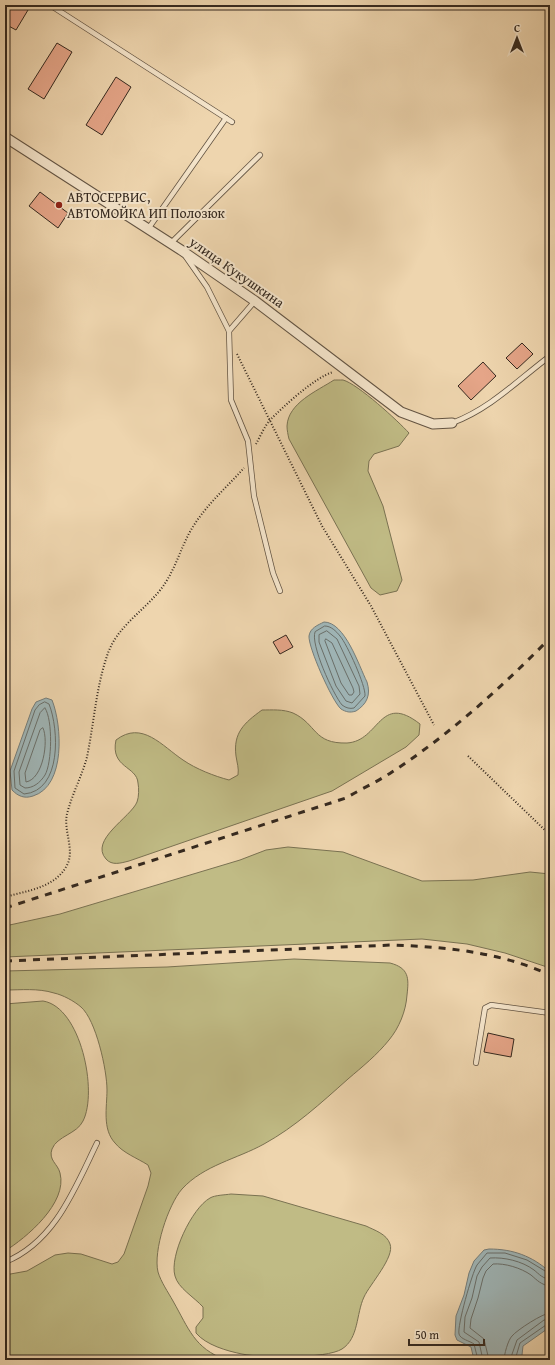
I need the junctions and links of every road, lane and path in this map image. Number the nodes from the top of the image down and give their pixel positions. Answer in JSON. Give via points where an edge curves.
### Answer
{"nodes":[{"id":1,"x":50,"y":5,"type":"edge"},
{"id":2,"x":226,"y":118,"type":"junction"},
{"id":3,"x":232,"y":122,"type":"dead end"},
{"id":4,"x":5,"y":137,"type":"edge"},
{"id":5,"x":260,"y":155,"type":"dead end"},
{"id":6,"x":148,"y":229,"type":"junction"},
{"id":7,"x":171,"y":243,"type":"junction"},
{"id":8,"x":182,"y":250,"type":"junction"},
{"id":9,"x":255,"y":301,"type":"junction"},
{"id":10,"x":229,"y":331,"type":"junction"},
{"id":11,"x":236,"y":352,"type":"dead end"},
{"id":12,"x":550,"y":356,"type":"edge"},
{"id":13,"x":345,"y":368,"type":"junction"},
{"id":14,"x":270,"y":421,"type":"junction"},
{"id":15,"x":452,"y":423,"type":"joint"},
{"id":16,"x":249,"y":458,"type":"junction"},
{"id":17,"x":280,"y":591,"type":"dead end"},
{"id":18,"x":434,"y":725,"type":"dead end"},
{"id":19,"x":468,"y":756,"type":"dead end"},
{"id":20,"x":550,"y":835,"type":"edge"},
{"id":21,"x":5,"y":897,"type":"edge"},
{"id":22,"x":550,"y":1013,"type":"edge"},
{"id":23,"x":476,"y":1063,"type":"dead end"},
{"id":24,"x":97,"y":1143,"type":"dead end"},
{"id":25,"x":5,"y":1262,"type":"edge"}],
"edges":[{"from":1,"to":2,"type":"lane"},
{"from":2,"to":3,"type":"lane"},
{"from":2,"to":6,"type":"lane"},
{"from":4,"to":6,"type":"street","name":"улица Кукушкина"},
{"from":5,"to":7,"type":"lane"},
{"from":6,"to":7,"type":"street","name":"улица Кукушкина"},
{"from":7,"to":8,"type":"street","name":"улица Кукушкина"},
{"from":8,"to":9,"type":"street","name":"улица Кукушкина"},
{"from":8,"to":10,"type":"lane","via":[[207,286]]},
{"from":9,"to":10,"type":"lane"},
{"from":9,"to":13,"type":"street","name":"улица Кукушкина"},
{"from":10,"to":16,"type":"lane","via":[[231,400],[248,441]]},
{"from":11,"to":14,"type":"path"},
{"from":12,"to":15,"type":"lane","via":[[496,400],[468,417]]},
{"from":13,"to":14,"type":"path","via":[[323,376]]},
{"from":13,"to":15,"type":"street","name":"улица Кукушкина","via":[[401,412],[433,424]]},
{"from":14,"to":16,"type":"path"},
{"from":14,"to":18,"type":"path","via":[[322,526],[371,606]]},
{"from":16,"to":17,"type":"lane","via":[[254,496],[273,573]]},
{"from":16,"to":21,"type":"path","via":[[246,467],[205,509],[190,530],[172,572],[161,589],[116,635],[107,655],[86,758],[67,814],[69,857],[66,867],[58,878],[45,885]]},
{"from":19,"to":20,"type":"path"},
{"from":22,"to":23,"type":"lane","via":[[491,1005],[485,1008]]},
{"from":24,"to":25,"type":"lane","via":[[72,1195],[53,1224],[18,1257]]}]}
